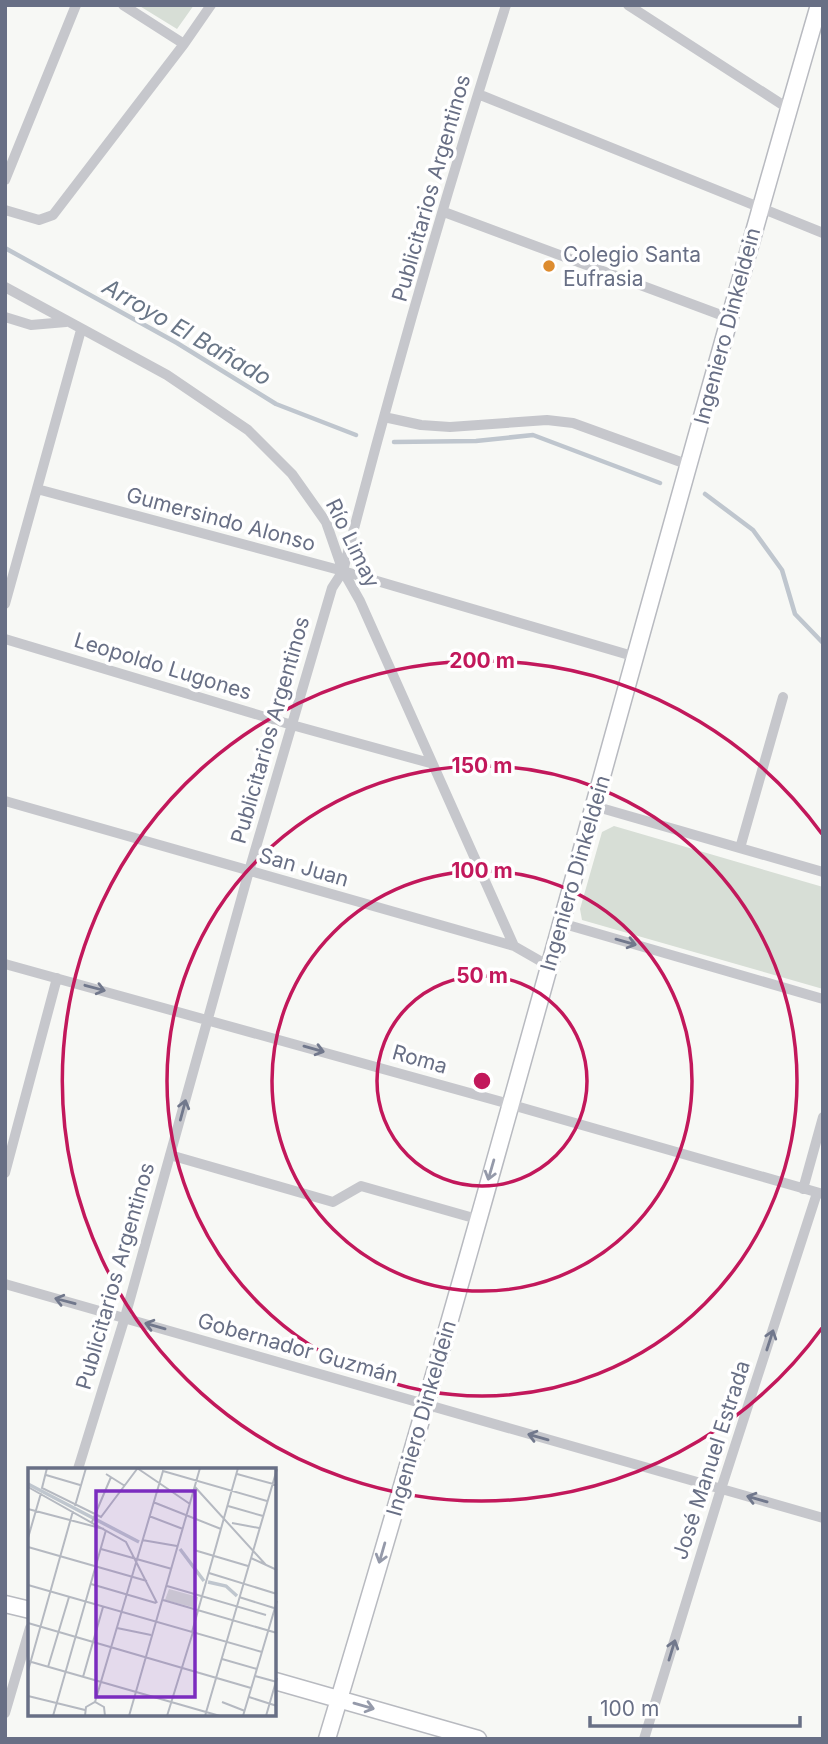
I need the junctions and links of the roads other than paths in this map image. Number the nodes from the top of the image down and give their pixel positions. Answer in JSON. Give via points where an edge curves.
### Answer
{"nodes":[{"id":1,"x":76,"y":5,"type":"edge"},
{"id":2,"x":123,"y":5,"type":"edge"},
{"id":3,"x":211,"y":5,"type":"edge"},
{"id":4,"x":506,"y":5,"type":"edge"},
{"id":5,"x":628,"y":5,"type":"edge"},
{"id":6,"x":819,"y":5,"type":"edge"},
{"id":7,"x":184,"y":44,"type":"junction"},
{"id":8,"x":478,"y":94,"type":"junction"},
{"id":9,"x":789,"y":108,"type":"junction"},
{"id":10,"x":5,"y":180,"type":"edge"},
{"id":11,"x":760,"y":208,"type":"junction"},
{"id":12,"x":5,"y":210,"type":"edge"},
{"id":13,"x":444,"y":212,"type":"junction"},
{"id":14,"x":823,"y":233,"type":"edge"},
{"id":15,"x":5,"y":288,"type":"edge"},
{"id":16,"x":5,"y":317,"type":"edge"},
{"id":17,"x":729,"y":318,"type":"junction"},
{"id":18,"x":66,"y":322,"type":"junction"},
{"id":19,"x":81,"y":330,"type":"junction"},
{"id":20,"x":384,"y":417,"type":"junction"},
{"id":21,"x":689,"y":465,"type":"junction"},
{"id":22,"x":37,"y":489,"type":"junction"},
{"id":23,"x":343,"y":571,"type":"junction"},
{"id":24,"x":5,"y":604,"type":"edge"},
{"id":25,"x":5,"y":639,"type":"edge"},
{"id":26,"x":636,"y":657,"type":"junction"},
{"id":27,"x":783,"y":697,"type":"dead end"},
{"id":28,"x":292,"y":725,"type":"junction"},
{"id":29,"x":430,"y":763,"type":"junction"},
{"id":30,"x":5,"y":801,"type":"edge"},
{"id":31,"x":594,"y":806,"type":"junction"},
{"id":32,"x":740,"y":848,"type":"junction"},
{"id":33,"x":249,"y":871,"type":"junction"},
{"id":34,"x":823,"y":872,"type":"edge"},
{"id":35,"x":561,"y":923,"type":"junction"},
{"id":36,"x":514,"y":946,"type":"junction"},
{"id":37,"x":5,"y":964,"type":"edge"},
{"id":38,"x":549,"y":966,"type":"junction"},
{"id":39,"x":57,"y":978,"type":"junction"},
{"id":40,"x":823,"y":999,"type":"edge"},
{"id":41,"x":208,"y":1019,"type":"junction"},
{"id":42,"x":509,"y":1104,"type":"junction"},
{"id":43,"x":823,"y":1117,"type":"edge"},
{"id":44,"x":170,"y":1155,"type":"junction"},
{"id":45,"x":5,"y":1173,"type":"edge"},
{"id":46,"x":803,"y":1189,"type":"junction"},
{"id":47,"x":820,"y":1194,"type":"edge"},
{"id":48,"x":477,"y":1219,"type":"junction"},
{"id":49,"x":5,"y":1284,"type":"edge"},
{"id":50,"x":125,"y":1317,"type":"junction"},
{"id":51,"x":425,"y":1405,"type":"junction"},
{"id":52,"x":78,"y":1468,"type":"edge"},
{"id":53,"x":721,"y":1489,"type":"junction"},
{"id":54,"x":823,"y":1518,"type":"edge"},
{"id":55,"x":5,"y":1604,"type":"edge"},
{"id":56,"x":28,"y":1610,"type":"edge"},
{"id":57,"x":28,"y":1635,"type":"edge"},
{"id":58,"x":276,"y":1681,"type":"edge"},
{"id":59,"x":339,"y":1699,"type":"junction"},
{"id":60,"x":5,"y":1713,"type":"edge"},
{"id":61,"x":327,"y":1739,"type":"edge"},
{"id":62,"x":478,"y":1739,"type":"edge"},
{"id":63,"x":644,"y":1739,"type":"edge"}],
"edges":[{"from":1,"to":10,"type":"street"},
{"from":2,"to":7,"type":"street"},
{"from":3,"to":7,"type":"street"},
{"from":4,"to":8,"type":"street","name":"Publicitarios Argentinos"},
{"from":5,"to":9,"type":"street"},
{"from":6,"to":9,"type":"main road","name":"Ingeniero Dinkeldein"},
{"from":7,"to":12,"type":"street","via":[[53,215],[39,220]]},
{"from":8,"to":11,"type":"street"},
{"from":8,"to":13,"type":"street","name":"Publicitarios Argentinos"},
{"from":9,"to":11,"type":"main road","name":"Ingeniero Dinkeldein"},
{"from":11,"to":14,"type":"street"},
{"from":11,"to":17,"type":"main road","name":"Ingeniero Dinkeldein"},
{"from":13,"to":17,"type":"street"},
{"from":13,"to":20,"type":"street","name":"Publicitarios Argentinos"},
{"from":15,"to":18,"type":"street","name":"Río Limay"},
{"from":16,"to":18,"type":"street","via":[[31,325]]},
{"from":17,"to":21,"type":"main road","name":"Ingeniero Dinkeldein"},
{"from":18,"to":19,"type":"street","name":"Río Limay"},
{"from":19,"to":22,"type":"street"},
{"from":19,"to":23,"type":"street","name":"Río Limay","via":[[167,375],[248,430],[292,474],[326,522]]},
{"from":20,"to":21,"type":"street","via":[[450,427],[547,420],[573,423]]},
{"from":20,"to":23,"type":"street","name":"Publicitarios Argentinos"},
{"from":21,"to":26,"type":"main road","name":"Ingeniero Dinkeldein"},
{"from":22,"to":23,"type":"street","name":"Gumersindo Alonso"},
{"from":22,"to":24,"type":"street"},
{"from":23,"to":26,"type":"street","name":"Gumersindo Alonso"},
{"from":23,"to":28,"type":"street","name":"Publicitarios Argentinos","via":[[332,588]]},
{"from":23,"to":29,"type":"street","name":"Río Limay"},
{"from":25,"to":28,"type":"street","name":"Leopoldo Lugones"},
{"from":26,"to":31,"type":"main road","name":"Ingeniero Dinkeldein"},
{"from":27,"to":32,"type":"street"},
{"from":28,"to":29,"type":"street","name":"Leopoldo Lugones"},
{"from":28,"to":33,"type":"street","name":"Publicitarios Argentinos"},
{"from":29,"to":36,"type":"street","name":"Río Limay"},
{"from":30,"to":33,"type":"street","name":"San Juan"},
{"from":31,"to":32,"type":"street"},
{"from":31,"to":35,"type":"main road","name":"Ingeniero Dinkeldein"},
{"from":32,"to":34,"type":"street"},
{"from":33,"to":36,"type":"street","name":"San Juan"},
{"from":33,"to":41,"type":"street","name":"Publicitarios Argentinos"},
{"from":35,"to":38,"type":"main road","name":"Ingeniero Dinkeldein"},
{"from":35,"to":40,"type":"street","one_way":true},
{"from":36,"to":38,"type":"street","name":"San Juan"},
{"from":37,"to":39,"type":"street","name":"Roma"},
{"from":38,"to":42,"type":"main road","name":"Ingeniero Dinkeldein"},
{"from":39,"to":41,"type":"street","name":"Roma","one_way":true},
{"from":39,"to":45,"type":"street"},
{"from":41,"to":42,"type":"street","name":"Roma","one_way":true},
{"from":44,"to":41,"type":"street","name":"Publicitarios Argentinos","one_way":true},
{"from":42,"to":46,"type":"street","name":"Roma"},
{"from":42,"to":48,"type":"main road","name":"Ingeniero Dinkeldein","one_way":true},
{"from":43,"to":46,"type":"street"},
{"from":44,"to":48,"type":"street","via":[[333,1202],[361,1186]]},
{"from":44,"to":50,"type":"street","name":"Publicitarios Argentinos"},
{"from":46,"to":47,"type":"street","name":"Roma"},
{"from":53,"to":47,"type":"street","name":"José Manuel Estrada","one_way":true},
{"from":48,"to":51,"type":"main road","name":"Ingeniero Dinkeldein"},
{"from":50,"to":49,"type":"street","name":"Gobernador Guzmán","one_way":true},
{"from":51,"to":50,"type":"street","name":"Gobernador Guzmán","one_way":true},
{"from":50,"to":52,"type":"street","name":"Publicitarios Argentinos"},
{"from":53,"to":51,"type":"street","name":"Gobernador Guzmán","one_way":true},
{"from":51,"to":59,"type":"main road","name":"Ingeniero Dinkeldein","one_way":true},
{"from":54,"to":53,"type":"street","name":"Gobernador Guzmán","one_way":true},
{"from":63,"to":53,"type":"street","name":"José Manuel Estrada","one_way":true},
{"from":55,"to":56,"type":"main road"},
{"from":57,"to":60,"type":"street"},
{"from":58,"to":59,"type":"main road"},
{"from":59,"to":61,"type":"main road","name":"Ingeniero Dinkeldein"},
{"from":59,"to":62,"type":"main road","one_way":true}]}
